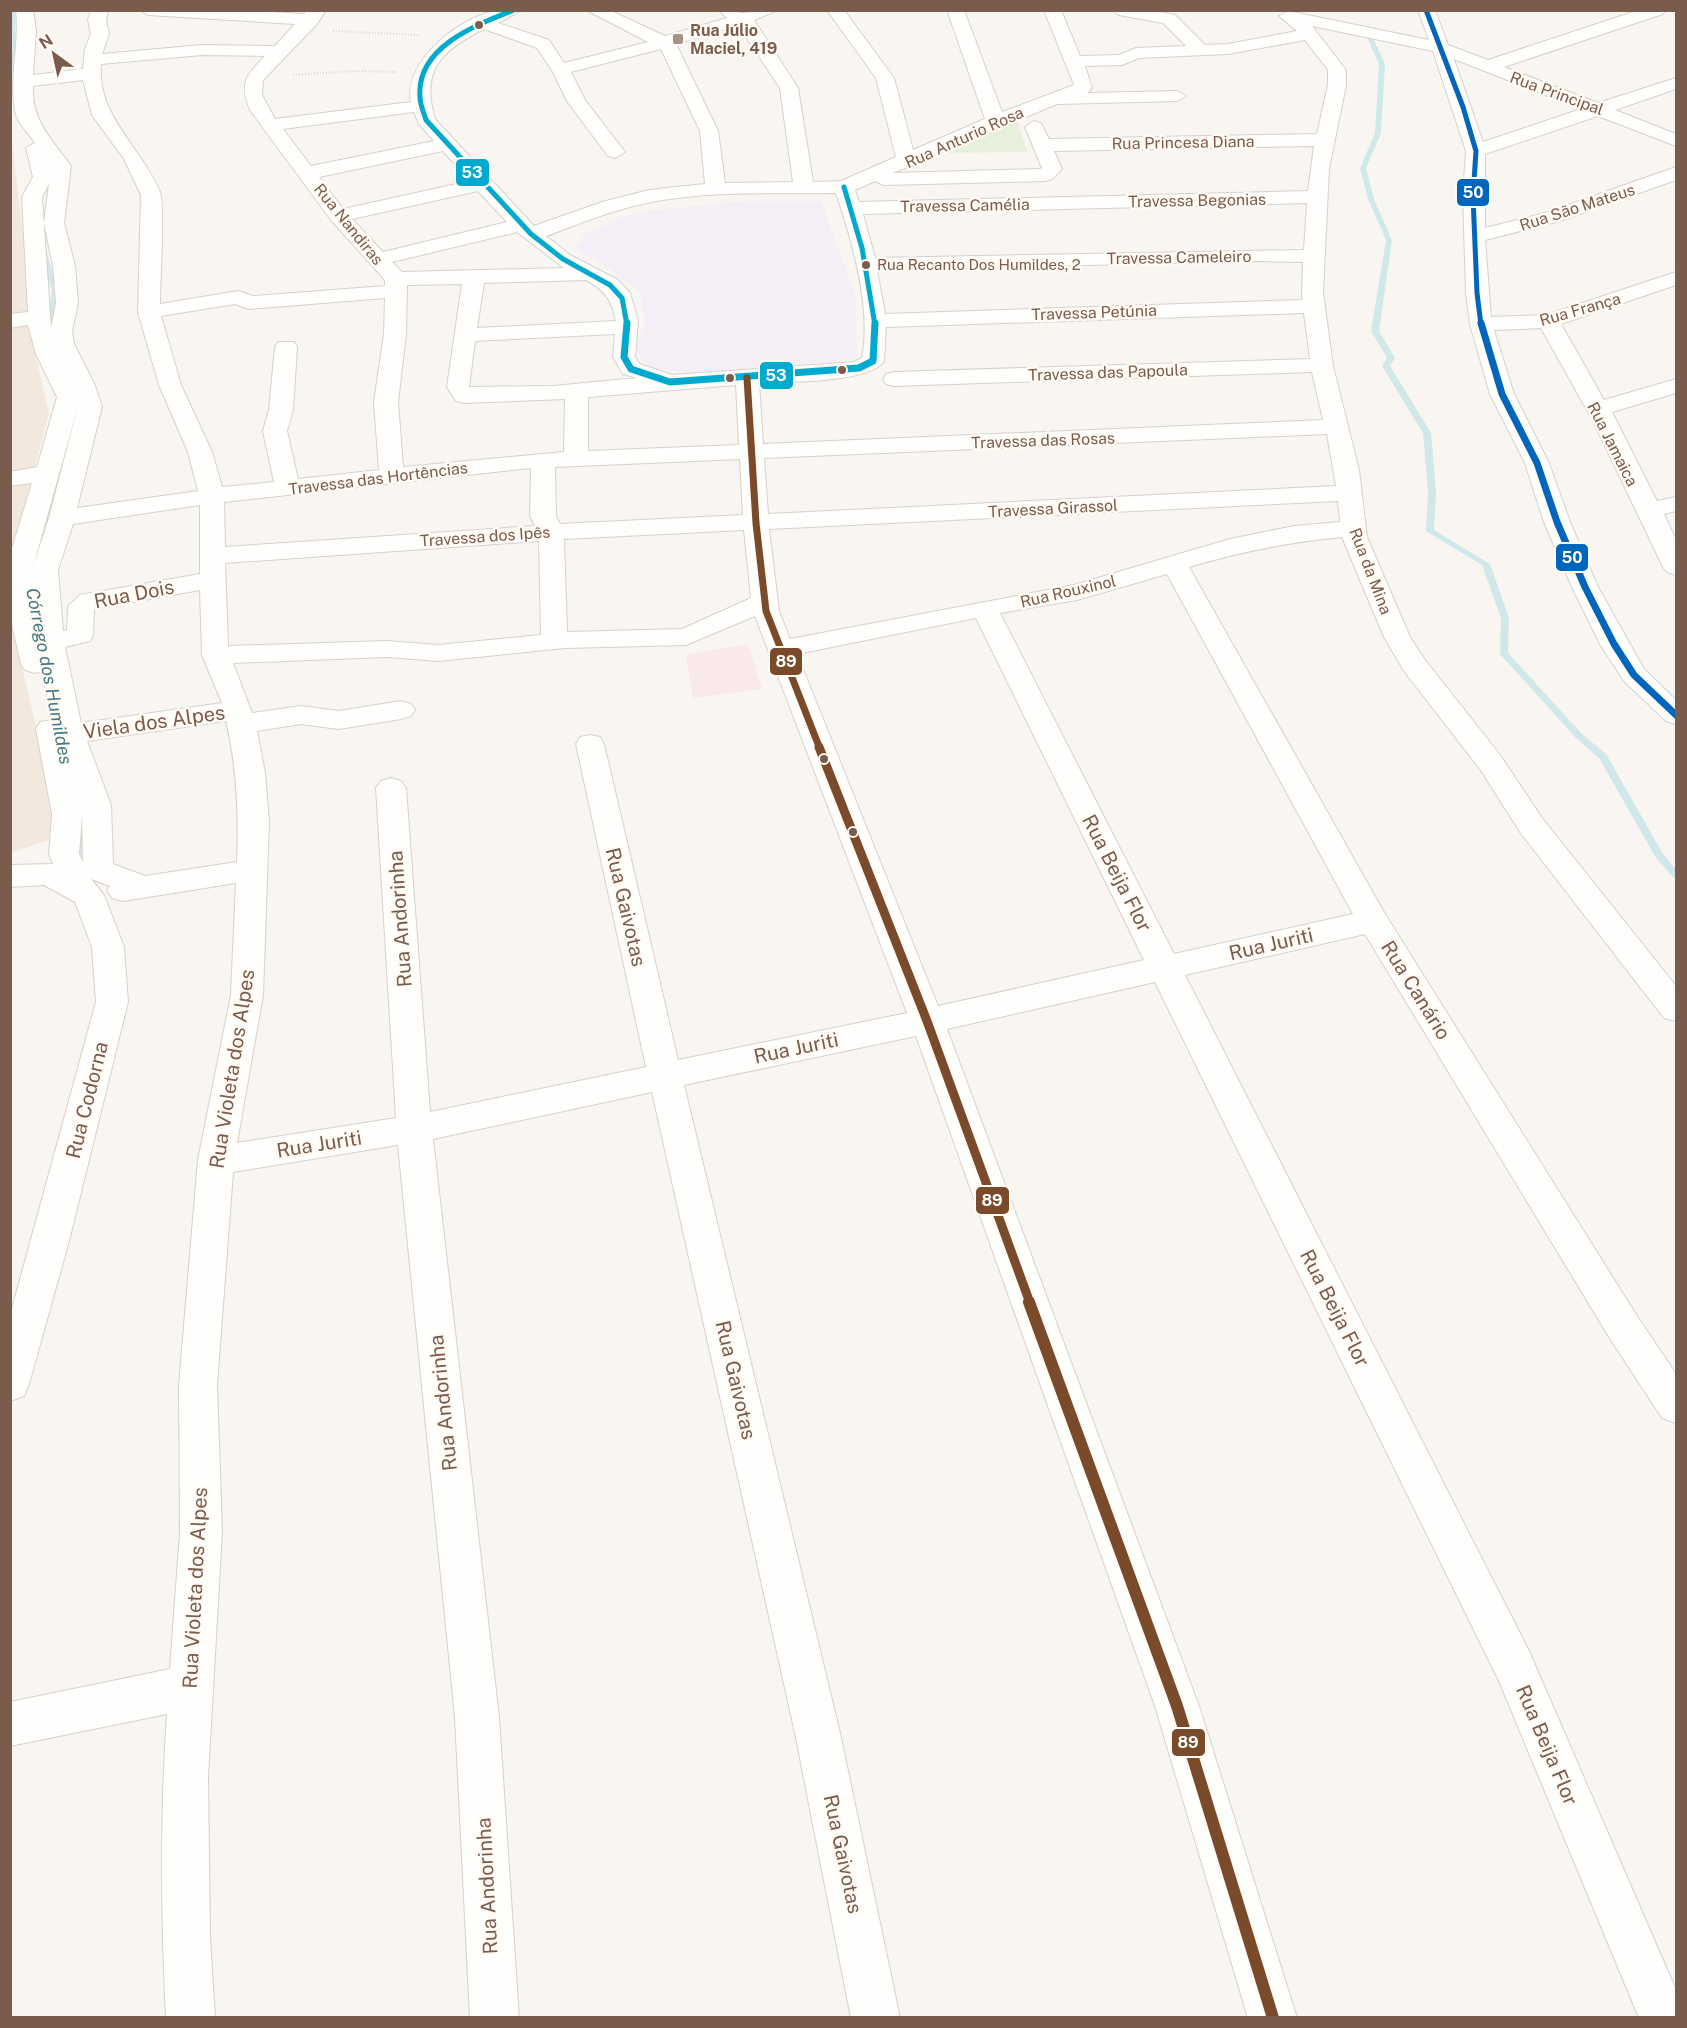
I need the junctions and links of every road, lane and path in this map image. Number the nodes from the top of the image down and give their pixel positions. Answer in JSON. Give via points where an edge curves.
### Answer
{"nodes":[{"id":1,"x":24,"y":10,"type":"edge"},
{"id":2,"x":100,"y":10,"type":"edge"},
{"id":3,"x":148,"y":10,"type":"edge"},
{"id":4,"x":514,"y":10,"type":"edge"},
{"id":5,"x":770,"y":10,"type":"edge"},
{"id":6,"x":836,"y":10,"type":"edge"},
{"id":7,"x":955,"y":10,"type":"edge"},
{"id":8,"x":1052,"y":10,"type":"edge"},
{"id":9,"x":1119,"y":10,"type":"edge"},
{"id":10,"x":1406,"y":10,"type":"edge"},
{"id":11,"x":1657,"y":10,"type":"edge"},
{"id":12,"x":601,"y":11,"type":"edge"},
{"id":13,"x":1430,"y":11,"type":"edge"},
{"id":14,"x":735,"y":15,"type":"edge"},
{"id":15,"x":310,"y":20,"type":"edge"},
{"id":16,"x":481,"y":23,"type":"junction"},
{"id":17,"x":1300,"y":27,"type":"edge"},
{"id":18,"x":1353,"y":30,"type":"junction"},
{"id":19,"x":456,"y":38,"type":"junction"},
{"id":20,"x":665,"y":43,"type":"junction"},
{"id":21,"x":1438,"y":47,"type":"junction"},
{"id":22,"x":279,"y":51,"type":"junction"},
{"id":23,"x":1201,"y":51,"type":"junction"},
{"id":24,"x":1072,"y":60,"type":"junction"},
{"id":25,"x":92,"y":66,"type":"junction"},
{"id":26,"x":1485,"y":67,"type":"junction"},
{"id":27,"x":560,"y":69,"type":"junction"},
{"id":28,"x":421,"y":73,"type":"junction"},
{"id":29,"x":258,"y":74,"type":"junction"},
{"id":30,"x":21,"y":80,"type":"edge"},
{"id":31,"x":1677,"y":83,"type":"edge"},
{"id":32,"x":1177,"y":96,"type":"dead end"},
{"id":33,"x":1060,"y":99,"type":"junction"},
{"id":34,"x":10,"y":103,"type":"edge"},
{"id":35,"x":420,"y":106,"type":"junction"},
{"id":36,"x":1028,"y":108,"type":"junction"},
{"id":37,"x":1599,"y":108,"type":"junction"},
{"id":38,"x":996,"y":122,"type":"junction"},
{"id":39,"x":272,"y":125,"type":"junction"},
{"id":40,"x":1325,"y":140,"type":"junction"},
{"id":41,"x":1677,"y":140,"type":"edge"},
{"id":42,"x":447,"y":144,"type":"junction"},
{"id":43,"x":1041,"y":145,"type":"junction"},
{"id":44,"x":1476,"y":151,"type":"junction"},
{"id":45,"x":615,"y":152,"type":"dead end"},
{"id":46,"x":907,"y":162,"type":"junction"},
{"id":47,"x":308,"y":173,"type":"junction"},
{"id":48,"x":1677,"y":173,"type":"edge"},
{"id":49,"x":854,"y":183,"type":"junction"},
{"id":50,"x":482,"y":184,"type":"junction"},
{"id":51,"x":715,"y":186,"type":"dead end"},
{"id":52,"x":804,"y":188,"type":"junction"},
{"id":53,"x":38,"y":197,"type":"edge"},
{"id":54,"x":1318,"y":197,"type":"junction"},
{"id":55,"x":1077,"y":203,"type":"joint"},
{"id":56,"x":853,"y":208,"type":"junction"},
{"id":57,"x":338,"y":216,"type":"junction"},
{"id":58,"x":526,"y":230,"type":"junction"},
{"id":59,"x":1476,"y":236,"type":"junction"},
{"id":60,"x":1312,"y":256,"type":"junction"},
{"id":61,"x":376,"y":260,"type":"junction"},
{"id":62,"x":866,"y":264,"type":"junction"},
{"id":63,"x":591,"y":274,"type":"junction"},
{"id":64,"x":474,"y":278,"type":"junction"},
{"id":65,"x":1677,"y":278,"type":"edge"},
{"id":66,"x":396,"y":285,"type":"junction"},
{"id":67,"x":1314,"y":306,"type":"junction"},
{"id":68,"x":149,"y":312,"type":"junction"},
{"id":69,"x":40,"y":317,"type":"junction"},
{"id":70,"x":10,"y":321,"type":"edge"},
{"id":71,"x":874,"y":321,"type":"junction"},
{"id":72,"x":1548,"y":321,"type":"junction"},
{"id":73,"x":1481,"y":324,"type":"junction"},
{"id":74,"x":627,"y":327,"type":"junction"},
{"id":75,"x":466,"y":335,"type":"junction"},
{"id":76,"x":286,"y":347,"type":"dead end"},
{"id":77,"x":62,"y":364,"type":"junction"},
{"id":78,"x":1322,"y":365,"type":"junction"},
{"id":79,"x":747,"y":378,"type":"junction"},
{"id":80,"x":894,"y":379,"type":"dead end"},
{"id":81,"x":670,"y":382,"type":"junction"},
{"id":82,"x":1677,"y":386,"type":"edge"},
{"id":83,"x":578,"y":391,"type":"junction"},
{"id":84,"x":1598,"y":410,"type":"junction"},
{"id":85,"x":1335,"y":427,"type":"junction"},
{"id":86,"x":752,"y":451,"type":"junction"},
{"id":87,"x":576,"y":458,"type":"junction"},
{"id":88,"x":544,"y":460,"type":"junction"},
{"id":89,"x":392,"y":477,"type":"junction"},
{"id":90,"x":10,"y":479,"type":"edge"},
{"id":91,"x":54,"y":488,"type":"junction"},
{"id":92,"x":291,"y":488,"type":"junction"},
{"id":93,"x":1349,"y":493,"type":"junction"},
{"id":94,"x":212,"y":496,"type":"junction"},
{"id":95,"x":1677,"y":504,"type":"edge"},
{"id":96,"x":1650,"y":510,"type":"junction"},
{"id":97,"x":62,"y":518,"type":"junction"},
{"id":98,"x":756,"y":523,"type":"junction"},
{"id":99,"x":1352,"y":529,"type":"junction"},
{"id":100,"x":551,"y":532,"type":"junction"},
{"id":101,"x":1174,"y":563,"type":"junction"},
{"id":102,"x":1677,"y":567,"type":"edge"},
{"id":103,"x":212,"y":568,"type":"junction"},
{"id":104,"x":764,"y":602,"type":"junction"},
{"id":105,"x":984,"y":608,"type":"junction"},
{"id":106,"x":39,"y":635,"type":"junction"},
{"id":107,"x":558,"y":637,"type":"junction"},
{"id":108,"x":782,"y":649,"type":"junction"},
{"id":109,"x":216,"y":655,"type":"junction"},
{"id":110,"x":401,"y":710,"type":"dead end"},
{"id":111,"x":1677,"y":715,"type":"edge"},
{"id":112,"x":239,"y":717,"type":"junction"},
{"id":113,"x":70,"y":734,"type":"junction"},
{"id":114,"x":590,"y":744,"type":"dead end"},
{"id":115,"x":391,"y":788,"type":"dead end"},
{"id":116,"x":96,"y":805,"type":"junction"},
{"id":117,"x":68,"y":814,"type":"junction"},
{"id":118,"x":99,"y":852,"type":"junction"},
{"id":119,"x":66,"y":854,"type":"junction"},
{"id":120,"x":253,"y":870,"type":"junction"},
{"id":121,"x":10,"y":876,"type":"edge"},
{"id":122,"x":144,"y":887,"type":"junction"},
{"id":123,"x":84,"y":893,"type":"junction"},
{"id":124,"x":1373,"y":921,"type":"junction"},
{"id":125,"x":1166,"y":969,"type":"junction"},
{"id":126,"x":1677,"y":1009,"type":"edge"},
{"id":127,"x":927,"y":1021,"type":"junction"},
{"id":128,"x":664,"y":1075,"type":"junction"},
{"id":129,"x":414,"y":1129,"type":"junction"},
{"id":130,"x":216,"y":1160,"type":"junction"},
{"id":131,"x":10,"y":1384,"type":"edge"},
{"id":132,"x":1677,"y":1406,"type":"edge"},
{"id":133,"x":190,"y":1687,"type":"junction"},
{"id":134,"x":10,"y":1724,"type":"edge"},
{"id":135,"x":191,"y":2018,"type":"edge"},
{"id":136,"x":495,"y":2018,"type":"edge"},
{"id":137,"x":876,"y":2018,"type":"edge"},
{"id":138,"x":1273,"y":2018,"type":"edge"},
{"id":139,"x":1664,"y":2018,"type":"edge"}],
"edges":[{"from":1,"to":30,"type":"street","via":[[27,31]]},
{"from":2,"to":25,"type":"street","name":"Rua Violeta dos Alpes","via":[[100,34]]},
{"from":3,"to":15,"type":"street"},
{"from":4,"to":16,"type":"street"},
{"from":5,"to":14,"type":"street"},
{"from":6,"to":46,"type":"street","via":[[885,78]]},
{"from":7,"to":38,"type":"street"},
{"from":8,"to":24,"type":"street"},
{"from":9,"to":23,"type":"street","via":[[1169,19]]},
{"from":10,"to":13,"type":"street"},
{"from":11,"to":26,"type":"street"},
{"from":12,"to":20,"type":"street"},
{"from":13,"to":21,"type":"street"},
{"from":14,"to":20,"type":"street"},
{"from":14,"to":52,"type":"street","via":[[755,32],[789,88]]},
{"from":15,"to":19,"type":"path"},
{"from":15,"to":22,"type":"street"},
{"from":16,"to":19,"type":"street"},
{"from":16,"to":27,"type":"street","via":[[543,45]]},
{"from":17,"to":18,"type":"street","name":"Rua Principal"},
{"from":17,"to":18,"type":"street","via":[[1330,38]]},
{"from":17,"to":23,"type":"street","via":[[1244,48]]},
{"from":17,"to":40,"type":"street","name":"Rua da Mina","via":[[1335,65],[1337,74]]},
{"from":18,"to":21,"type":"street","name":"Rua Principal"},
{"from":19,"to":28,"type":"street"},
{"from":20,"to":27,"type":"street"},
{"from":20,"to":51,"type":"street","via":[[705,117]]},
{"from":21,"to":26,"type":"street","name":"Rua Principal"},
{"from":21,"to":44,"type":"street"},
{"from":22,"to":25,"type":"street","via":[[202,50]]},
{"from":22,"to":29,"type":"street"},
{"from":23,"to":24,"type":"street","via":[[1136,53],[1122,60]]},
{"from":24,"to":33,"type":"street","name":"Rua Anturio Rosa","via":[[1083,88]]},
{"from":25,"to":30,"type":"street"},
{"from":25,"to":68,"type":"street","name":"Rua Violeta dos Alpes","via":[[101,115],[133,158],[151,195]]},
{"from":26,"to":37,"type":"street","name":"Rua Principal"},
{"from":27,"to":45,"type":"street","via":[[576,101]]},
{"from":28,"to":29,"type":"path"},
{"from":28,"to":35,"type":"street"},
{"from":29,"to":39,"type":"street","name":"Rua Nandiras","via":[[253,95]]},
{"from":30,"to":53,"type":"street","via":[[26,117],[61,166]]},
{"from":31,"to":37,"type":"street"},
{"from":32,"to":33,"type":"street"},
{"from":33,"to":36,"type":"street","name":"Rua Anturio Rosa"},
{"from":34,"to":53,"type":"street","via":[[11,114],[38,151],[43,177]]},
{"from":35,"to":39,"type":"street"},
{"from":35,"to":42,"type":"street","via":[[426,120]]},
{"from":36,"to":38,"type":"street","name":"Rua Anturio Rosa"},
{"from":36,"to":43,"type":"street"},
{"from":37,"to":41,"type":"street","name":"Rua Principal"},
{"from":37,"to":44,"type":"street"},
{"from":38,"to":46,"type":"street","name":"Rua Anturio Rosa"},
{"from":39,"to":47,"type":"street","name":"Rua Nandiras"},
{"from":40,"to":43,"type":"street","name":"Rua Princesa Diana"},
{"from":40,"to":54,"type":"street","name":"Rua da Mina"},
{"from":42,"to":47,"type":"street"},
{"from":42,"to":50,"type":"street"},
{"from":43,"to":49,"type":"street","via":[[1052,169],[1051,173],[1037,177]]},
{"from":44,"to":59,"type":"street"},
{"from":46,"to":49,"type":"street","name":"Rua Anturio Rosa"},
{"from":47,"to":57,"type":"street","name":"Rua Nandiras"},
{"from":48,"to":59,"type":"street","name":"Rua São Mateus","via":[[1586,206],[1506,231]]},
{"from":49,"to":52,"type":"street"},
{"from":49,"to":56,"type":"street"},
{"from":50,"to":57,"type":"street"},
{"from":50,"to":58,"type":"street"},
{"from":52,"to":58,"type":"street","via":[[715,189],[649,196]]},
{"from":53,"to":69,"type":"street"},
{"from":53,"to":77,"type":"street","via":[[54,223],[64,266],[67,303],[61,330]]},
{"from":54,"to":55,"type":"street","name":"Travessa Begonias"},
{"from":54,"to":60,"type":"street","name":"Rua da Mina"},
{"from":55,"to":56,"type":"street","name":"Travessa Camélia"},
{"from":56,"to":62,"type":"street"},
{"from":57,"to":61,"type":"street","name":"Rua Nandiras"},
{"from":58,"to":61,"type":"street"},
{"from":58,"to":63,"type":"street","via":[[563,259]]},
{"from":59,"to":73,"type":"street"},
{"from":60,"to":62,"type":"street","name":"Travessa Cameleiro"},
{"from":60,"to":67,"type":"street","name":"Rua da Mina"},
{"from":61,"to":66,"type":"street","name":"Rua Nandiras"},
{"from":62,"to":71,"type":"street"},
{"from":63,"to":64,"type":"street"},
{"from":63,"to":74,"type":"street","via":[[622,298]]},
{"from":64,"to":66,"type":"street"},
{"from":64,"to":75,"type":"street"},
{"from":65,"to":72,"type":"street","name":"Rua França"},
{"from":66,"to":68,"type":"street","via":[[249,303],[238,297]]},
{"from":66,"to":89,"type":"street","via":[[395,334],[386,402]]},
{"from":67,"to":71,"type":"street","name":"Travessa Petúnia"},
{"from":67,"to":78,"type":"street","name":"Rua da Mina"},
{"from":68,"to":94,"type":"street","name":"Rua Violeta dos Alpes","via":[[170,385],[200,452]]},
{"from":69,"to":70,"type":"street"},
{"from":69,"to":77,"type":"street","via":[[40,335]]},
{"from":71,"to":79,"type":"street","via":[[876,353],[867,365]]},
{"from":72,"to":73,"type":"street","name":"Rua França"},
{"from":72,"to":84,"type":"street","name":"Rua Jamaica"},
{"from":73,"to":111,"type":"street","via":[[1502,394],[1537,463],[1557,522],[1614,644],[1634,675]]},
{"from":74,"to":75,"type":"street"},
{"from":74,"to":81,"type":"street","via":[[626,364],[642,375]]},
{"from":75,"to":83,"type":"street","via":[[458,387],[464,396]]},
{"from":76,"to":92,"type":"street","via":[[275,431]]},
{"from":77,"to":91,"type":"street","via":[[69,397]]},
{"from":78,"to":80,"type":"street","name":"Travessa das Papoula"},
{"from":78,"to":85,"type":"street","name":"Rua da Mina"},
{"from":79,"to":81,"type":"street"},
{"from":79,"to":86,"type":"street"},
{"from":81,"to":83,"type":"street"},
{"from":82,"to":84,"type":"street"},
{"from":83,"to":87,"type":"street"},
{"from":84,"to":96,"type":"street","name":"Rua Jamaica"},
{"from":85,"to":86,"type":"street","name":"Travessa das Rosas"},
{"from":85,"to":93,"type":"street","name":"Rua da Mina"},
{"from":86,"to":87,"type":"street","name":"Travessa das Hortências"},
{"from":86,"to":98,"type":"street"},
{"from":87,"to":88,"type":"street","name":"Travessa das Hortências"},
{"from":88,"to":89,"type":"street","name":"Travessa das Hortências"},
{"from":88,"to":100,"type":"street","via":[[543,516]]},
{"from":89,"to":92,"type":"street","name":"Travessa das Hortências"},
{"from":90,"to":91,"type":"street"},
{"from":91,"to":97,"type":"street"},
{"from":91,"to":106,"type":"street","via":[[20,567],[23,612]]},
{"from":92,"to":94,"type":"street","name":"Travessa das Hortências"},
{"from":93,"to":98,"type":"street","name":"Travessa Girassol"},
{"from":93,"to":99,"type":"street","name":"Rua da Mina"},
{"from":94,"to":97,"type":"street","name":"Travessa das Hortências"},
{"from":94,"to":103,"type":"street","name":"Rua Violeta dos Alpes"},
{"from":95,"to":96,"type":"street"},
{"from":96,"to":102,"type":"street","name":"Rua Jamaica"},
{"from":97,"to":106,"type":"street","via":[[45,570]]},
{"from":98,"to":100,"type":"street","name":"Travessa dos Ipês"},
{"from":98,"to":104,"type":"street"},
{"from":99,"to":101,"type":"street","name":"Rua Rouxinol","via":[[1294,534]]},
{"from":99,"to":126,"type":"street","name":"Rua da Mina","via":[[1397,637],[1414,665],[1490,762],[1531,825]]},
{"from":100,"to":103,"type":"street","name":"Travessa dos Ipês"},
{"from":100,"to":107,"type":"street"},
{"from":101,"to":105,"type":"street","name":"Rua Rouxinol","via":[[1077,592]]},
{"from":101,"to":124,"type":"street","name":"Rua Canário"},
{"from":103,"to":106,"type":"street","name":"Rua Dois","via":[[81,606],[80,634]]},
{"from":103,"to":109,"type":"street","name":"Rua Violeta dos Alpes","via":[[211,616]]},
{"from":104,"to":107,"type":"street","via":[[686,637]]},
{"from":104,"to":108,"type":"street"},
{"from":105,"to":108,"type":"street","name":"Rua Rouxinol"},
{"from":105,"to":125,"type":"street","name":"Rua Beija Flor"},
{"from":106,"to":113,"type":"street"},
{"from":106,"to":117,"type":"street"},
{"from":107,"to":109,"type":"street","via":[[438,653],[387,649]]},
{"from":108,"to":127,"type":"street"},
{"from":109,"to":112,"type":"street","name":"Rua Violeta dos Alpes"},
{"from":110,"to":112,"type":"street","name":"Viela dos Alpes","via":[[339,720],[301,715]]},
{"from":112,"to":113,"type":"street","name":"Viela dos Alpes"},
{"from":112,"to":120,"type":"street","name":"Rua Violeta dos Alpes","via":[[251,782]]},
{"from":113,"to":116,"type":"street"},
{"from":114,"to":128,"type":"street","name":"Rua Gaivotas"},
{"from":115,"to":129,"type":"street","name":"Rua Andorinha"},
{"from":116,"to":117,"type":"street"},
{"from":116,"to":118,"type":"street"},
{"from":117,"to":119,"type":"street"},
{"from":118,"to":119,"type":"street"},
{"from":118,"to":122,"type":"street","via":[[97,870]]},
{"from":119,"to":123,"type":"street","name":"Rua Codorna"},
{"from":120,"to":122,"type":"street"},
{"from":120,"to":130,"type":"street","name":"Rua Violeta dos Alpes","via":[[247,995]]},
{"from":121,"to":123,"type":"street","via":[[49,874]]},
{"from":122,"to":123,"type":"street"},
{"from":123,"to":131,"type":"street","name":"Rua Codorna","via":[[108,946],[112,1002]]},
{"from":124,"to":125,"type":"street","name":"Rua Juriti"},
{"from":124,"to":132,"type":"street","name":"Rua Canário","via":[[1622,1325]]},
{"from":125,"to":127,"type":"street","name":"Rua Juriti"},
{"from":125,"to":139,"type":"street","name":"Rua Beija Flor","via":[[1514,1666]]},
{"from":127,"to":128,"type":"street","name":"Rua Juriti"},
{"from":127,"to":138,"type":"street","via":[[1177,1706]]},
{"from":128,"to":129,"type":"street","name":"Rua Juriti"},
{"from":128,"to":137,"type":"street","name":"Rua Gaivotas","via":[[771,1527]]},
{"from":129,"to":130,"type":"street","name":"Rua Juriti"},
{"from":129,"to":136,"type":"street","name":"Rua Andorinha","via":[[477,1717]]},
{"from":130,"to":133,"type":"street","name":"Rua Violeta dos Alpes","via":[[198,1385],[201,1532]]},
{"from":133,"to":134,"type":"street"},
{"from":133,"to":135,"type":"street","name":"Rua Violeta dos Alpes","via":[[185,1788]]}]}
